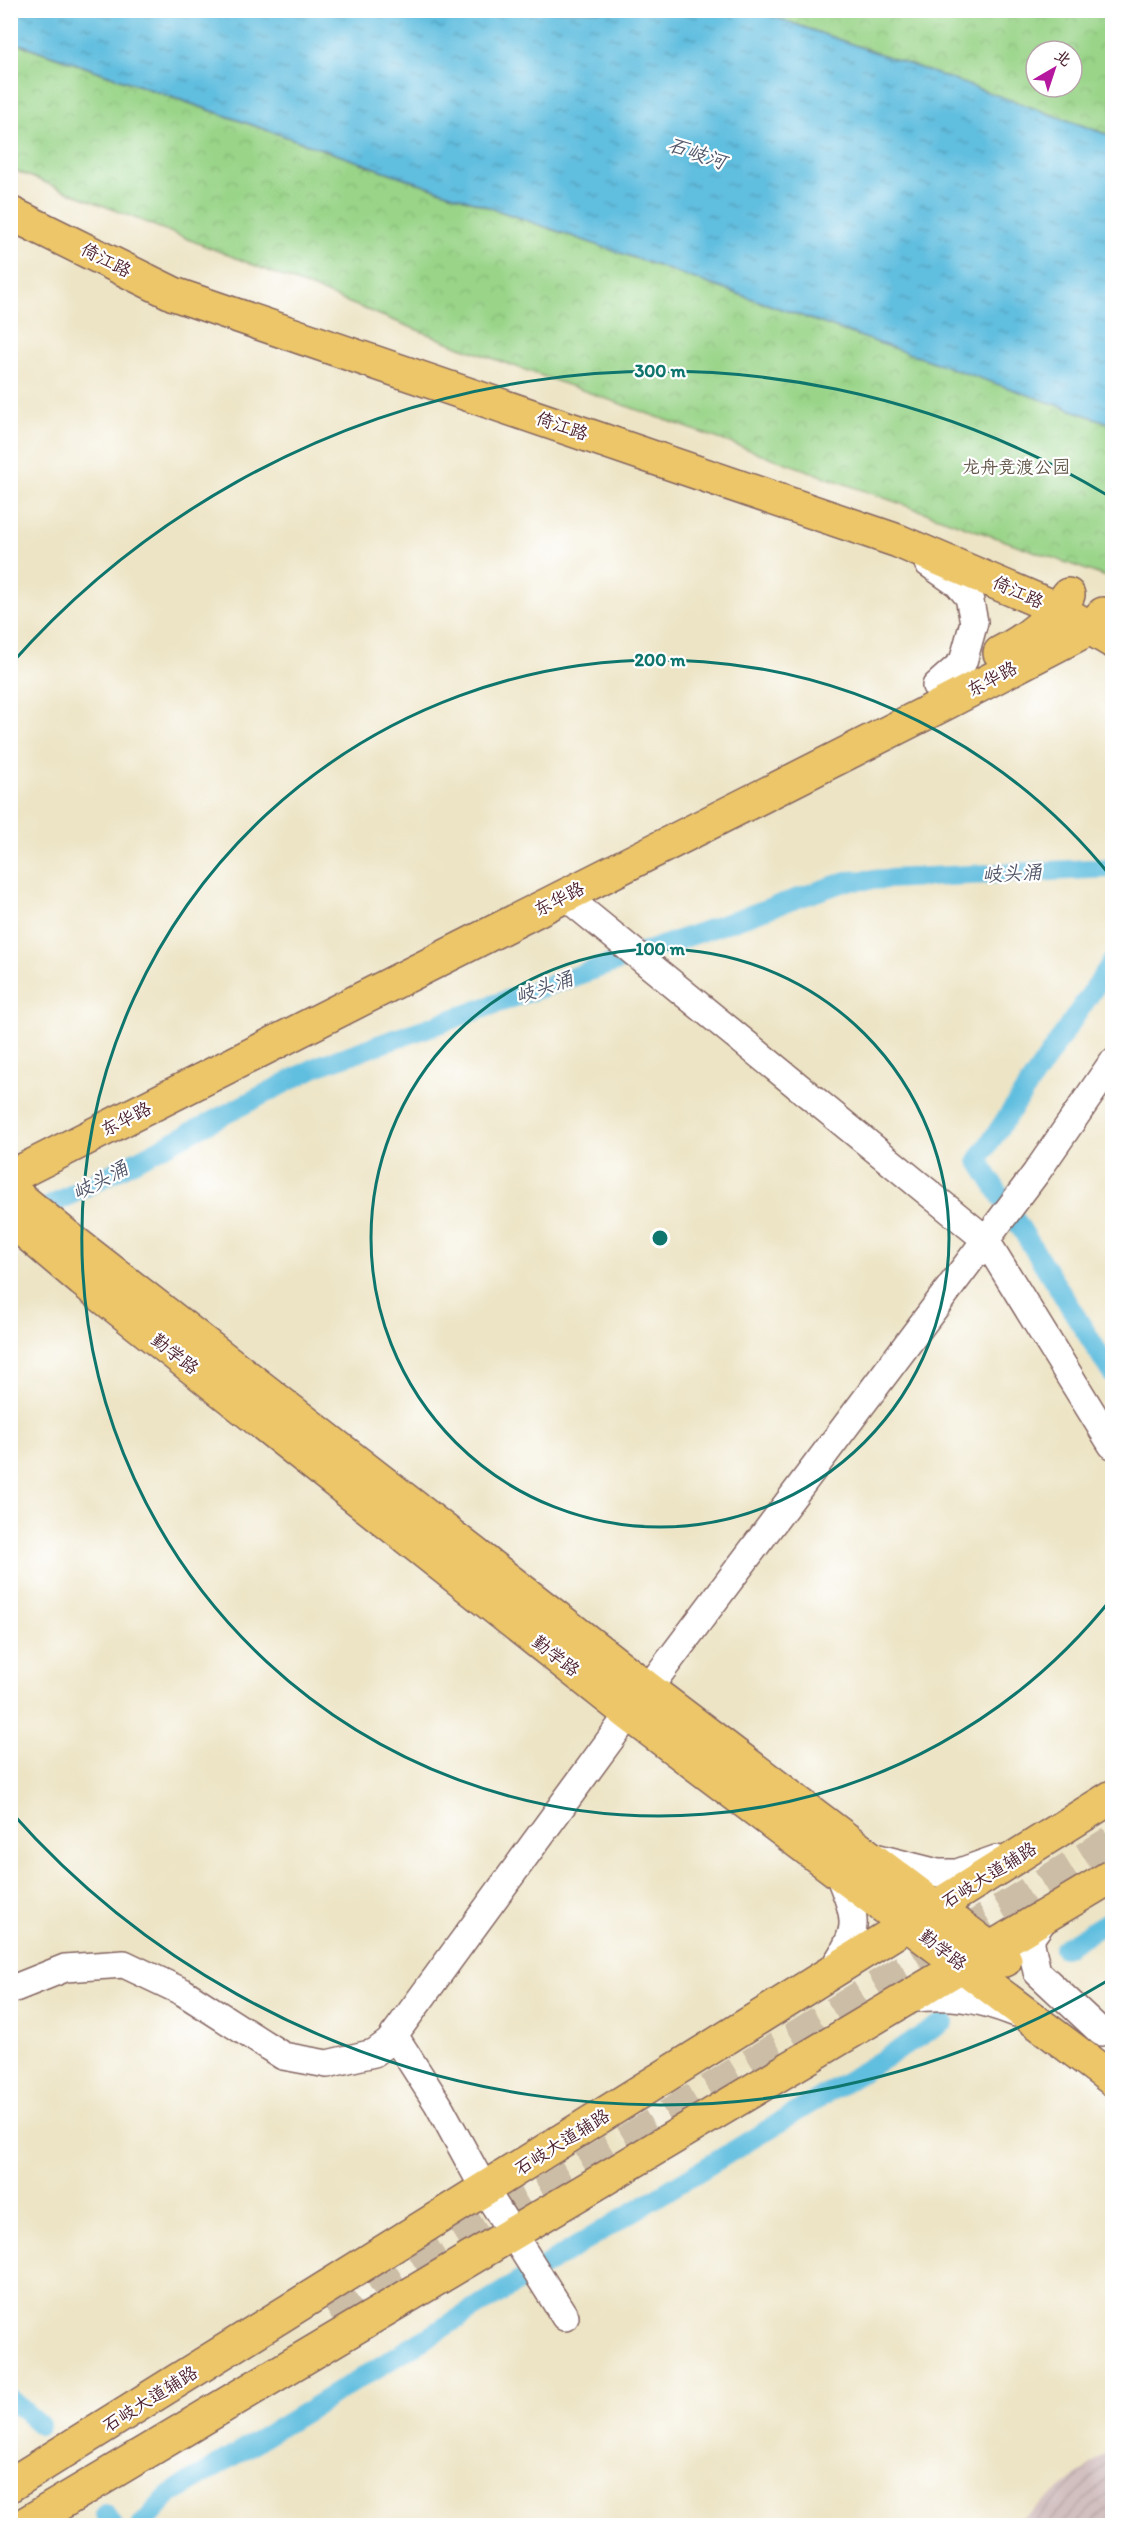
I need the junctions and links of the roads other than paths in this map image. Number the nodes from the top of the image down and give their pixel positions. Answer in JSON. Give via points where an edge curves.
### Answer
{"nodes":[{"id":1,"x":10,"y":192,"type":"edge"},
{"id":2,"x":10,"y":213,"type":"edge"},
{"id":3,"x":898,"y":541,"type":"junction"},
{"id":4,"x":1063,"y":602,"type":"junction"},
{"id":5,"x":1105,"y":626,"type":"edge"},
{"id":6,"x":936,"y":686,"type":"junction"},
{"id":7,"x":565,"y":896,"type":"junction"},
{"id":8,"x":1113,"y":1063,"type":"edge"},
{"id":9,"x":10,"y":1159,"type":"edge"},
{"id":10,"x":10,"y":1177,"type":"edge"},
{"id":11,"x":10,"y":1190,"type":"edge"},
{"id":12,"x":10,"y":1219,"type":"edge"},
{"id":13,"x":986,"y":1238,"type":"junction"},
{"id":14,"x":58,"y":1245,"type":"junction"},
{"id":15,"x":1109,"y":1432,"type":"edge"},
{"id":16,"x":638,"y":1701,"type":"junction"},
{"id":17,"x":1113,"y":1797,"type":"edge"},
{"id":18,"x":1042,"y":1842,"type":"junction"},
{"id":19,"x":868,"y":1856,"type":"junction"},
{"id":20,"x":837,"y":1870,"type":"junction"},
{"id":21,"x":1113,"y":1876,"type":"edge"},
{"id":22,"x":937,"y":1908,"type":"junction"},
{"id":23,"x":1047,"y":1915,"type":"junction"},
{"id":24,"x":910,"y":1925,"type":"junction"},
{"id":25,"x":998,"y":1954,"type":"junction"},
{"id":26,"x":962,"y":1965,"type":"junction"},
{"id":27,"x":826,"y":1977,"type":"junction"},
{"id":28,"x":10,"y":1990,"type":"edge"},
{"id":29,"x":906,"y":1999,"type":"junction"},
{"id":30,"x":1037,"y":2022,"type":"junction"},
{"id":31,"x":394,"y":2035,"type":"junction"},
{"id":32,"x":1107,"y":2037,"type":"edge"},
{"id":33,"x":1113,"y":2079,"type":"edge"},
{"id":34,"x":485,"y":2190,"type":"junction"},
{"id":35,"x":518,"y":2242,"type":"junction"},
{"id":36,"x":562,"y":2312,"type":"dead end"},
{"id":37,"x":78,"y":2444,"type":"junction"},
{"id":38,"x":10,"y":2468,"type":"edge"},
{"id":39,"x":10,"y":2485,"type":"edge"},
{"id":40,"x":77,"y":2494,"type":"junction"},
{"id":41,"x":22,"y":2526,"type":"edge"},
{"id":42,"x":58,"y":2526,"type":"edge"}],
"edges":[{"from":1,"to":4,"type":"main road","name":"倚江路","via":[[185,279],[906,522],[1019,568]]},
{"from":2,"to":3,"type":"main road","name":"倚江路","via":[[174,294]]},
{"from":3,"to":4,"type":"main road","name":"倚江路"},
{"from":3,"to":6,"type":"street","via":[[969,597],[974,622],[963,662]]},
{"from":4,"to":5,"type":"main road","name":"倚江路"},
{"from":4,"to":6,"type":"main road","name":"东华路","via":[[1026,639]]},
{"from":5,"to":7,"type":"main road","name":"东华路"},
{"from":6,"to":9,"type":"main road","name":"东华路"},
{"from":7,"to":10,"type":"main road","name":"东华路"},
{"from":7,"to":13,"type":"street"},
{"from":8,"to":13,"type":"street"},
{"from":11,"to":14,"type":"main road","name":"勤学路"},
{"from":12,"to":14,"type":"main road","name":"勤学路"},
{"from":13,"to":15,"type":"street"},
{"from":13,"to":16,"type":"street"},
{"from":14,"to":16,"type":"main road","name":"勤学路"},
{"from":16,"to":19,"type":"main road","name":"勤学路"},
{"from":16,"to":20,"type":"main road","name":"勤学路"},
{"from":16,"to":31,"type":"street"},
{"from":17,"to":18,"type":"main road","name":"石岐大道辅路"},
{"from":18,"to":19,"type":"street","via":[[957,1873],[938,1873]]},
{"from":18,"to":22,"type":"main road","name":"石岐大道辅路"},
{"from":19,"to":22,"type":"main road","name":"勤学路"},
{"from":20,"to":24,"type":"main road","name":"勤学路"},
{"from":20,"to":27,"type":"street","via":[[853,1910],[853,1927],[848,1948]]},
{"from":21,"to":23,"type":"main road"},
{"from":22,"to":24,"type":"main road","name":"石岐大道辅路"},
{"from":22,"to":25,"type":"main road","name":"勤学路"},
{"from":23,"to":25,"type":"main road"},
{"from":23,"to":32,"type":"street","via":[[1030,1939],[1037,1972]]},
{"from":24,"to":26,"type":"main road","name":"勤学路"},
{"from":24,"to":27,"type":"main road","name":"石岐大道辅路"},
{"from":25,"to":26,"type":"main road"},
{"from":25,"to":32,"type":"street"},
{"from":26,"to":29,"type":"main road"},
{"from":26,"to":30,"type":"main road","name":"勤学路"},
{"from":27,"to":34,"type":"main road","name":"石岐大道辅路"},
{"from":28,"to":31,"type":"street","via":[[65,1968],[124,1964],[183,1992],[283,2056],[327,2064],[374,2053]]},
{"from":29,"to":30,"type":"street","via":[[941,1995],[972,1998]]},
{"from":29,"to":35,"type":"main road"},
{"from":30,"to":33,"type":"main road","name":"勤学路"},
{"from":31,"to":34,"type":"street","via":[[438,2104]]},
{"from":34,"to":35,"type":"street"},
{"from":34,"to":37,"type":"main road","name":"石岐大道辅路"},
{"from":35,"to":36,"type":"street"},
{"from":35,"to":40,"type":"main road"},
{"from":37,"to":38,"type":"street"},
{"from":37,"to":39,"type":"main road","name":"石岐大道辅路"},
{"from":40,"to":41,"type":"main road"},
{"from":40,"to":42,"type":"street"}]}
